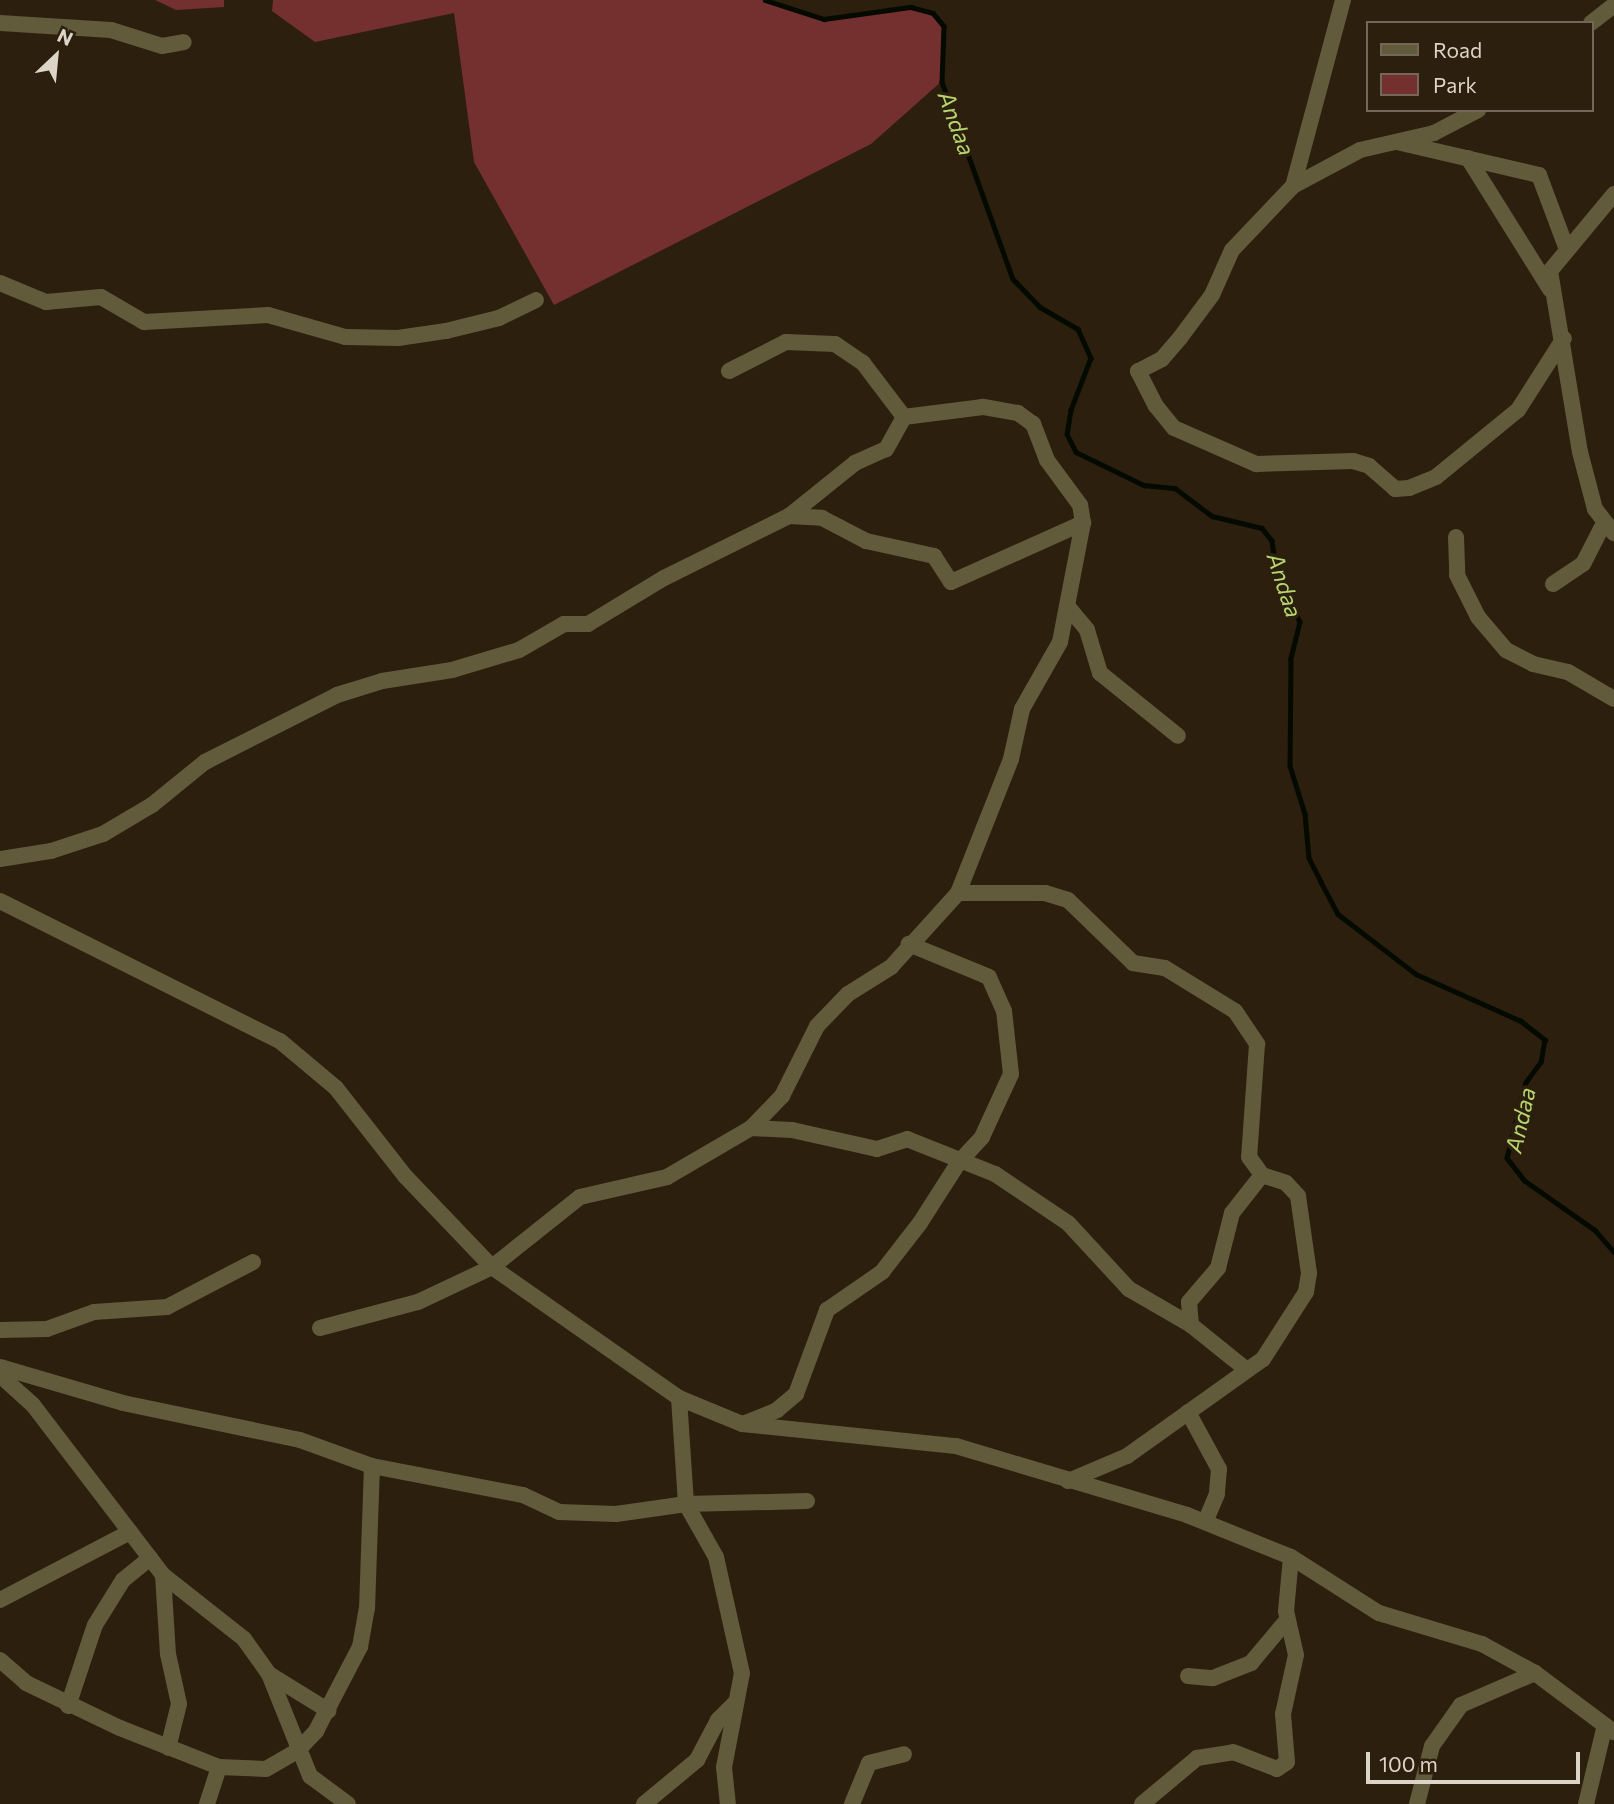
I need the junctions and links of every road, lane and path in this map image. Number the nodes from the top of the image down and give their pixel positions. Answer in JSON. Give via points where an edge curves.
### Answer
{"nodes":[{"id":1,"x":1343,"y":0,"type":"edge"},
{"id":2,"x":1614,"y":5,"type":"edge"},
{"id":3,"x":1593,"y":21,"type":"edge"},
{"id":4,"x":0,"y":23,"type":"edge"},
{"id":5,"x":184,"y":42,"type":"dead end"},
{"id":6,"x":1474,"y":112,"type":"edge"},
{"id":7,"x":1397,"y":142,"type":"junction"},
{"id":8,"x":1468,"y":158,"type":"junction"},
{"id":9,"x":1293,"y":186,"type":"junction"},
{"id":10,"x":1614,"y":194,"type":"edge"},
{"id":11,"x":1566,"y":247,"type":"junction"},
{"id":12,"x":0,"y":283,"type":"edge"},
{"id":13,"x":1550,"y":289,"type":"junction"},
{"id":14,"x":536,"y":300,"type":"dead end"},
{"id":15,"x":1564,"y":338,"type":"junction"},
{"id":16,"x":729,"y":372,"type":"dead end"},
{"id":17,"x":904,"y":417,"type":"junction"},
{"id":18,"x":789,"y":516,"type":"junction"},
{"id":19,"x":1083,"y":523,"type":"junction"},
{"id":20,"x":1609,"y":529,"type":"edge"},
{"id":21,"x":1456,"y":537,"type":"dead end"},
{"id":22,"x":1553,"y":584,"type":"dead end"},
{"id":23,"x":1068,"y":607,"type":"junction"},
{"id":24,"x":1614,"y":699,"type":"edge"},
{"id":25,"x":1178,"y":736,"type":"dead end"},
{"id":26,"x":0,"y":859,"type":"edge"},
{"id":27,"x":958,"y":892,"type":"junction"},
{"id":28,"x":0,"y":901,"type":"edge"},
{"id":29,"x":909,"y":944,"type":"junction"},
{"id":30,"x":751,"y":1128,"type":"junction"},
{"id":31,"x":959,"y":1161,"type":"junction"},
{"id":32,"x":1262,"y":1175,"type":"junction"},
{"id":33,"x":253,"y":1262,"type":"dead end"},
{"id":34,"x":492,"y":1267,"type":"junction"},
{"id":35,"x":1191,"y":1325,"type":"junction"},
{"id":36,"x":320,"y":1328,"type":"dead end"},
{"id":37,"x":0,"y":1330,"type":"edge"},
{"id":38,"x":1247,"y":1370,"type":"junction"},
{"id":39,"x":4,"y":1374,"type":"edge"},
{"id":40,"x":679,"y":1398,"type":"junction"},
{"id":41,"x":1188,"y":1412,"type":"junction"},
{"id":42,"x":742,"y":1424,"type":"junction"},
{"id":43,"x":372,"y":1466,"type":"junction"},
{"id":44,"x":1068,"y":1481,"type":"junction"},
{"id":45,"x":807,"y":1501,"type":"dead end"},
{"id":46,"x":685,"y":1504,"type":"junction"},
{"id":47,"x":1205,"y":1522,"type":"junction"},
{"id":48,"x":130,"y":1532,"type":"junction"},
{"id":49,"x":1291,"y":1557,"type":"junction"},
{"id":50,"x":150,"y":1558,"type":"junction"},
{"id":51,"x":163,"y":1575,"type":"junction"},
{"id":52,"x":0,"y":1600,"type":"edge"},
{"id":53,"x":1287,"y":1620,"type":"junction"},
{"id":54,"x":0,"y":1660,"type":"edge"},
{"id":55,"x":1535,"y":1673,"type":"junction"},
{"id":56,"x":269,"y":1674,"type":"junction"},
{"id":57,"x":1188,"y":1676,"type":"dead end"},
{"id":58,"x":734,"y":1704,"type":"junction"},
{"id":59,"x":68,"y":1706,"type":"junction"},
{"id":60,"x":329,"y":1711,"type":"junction"},
{"id":61,"x":1609,"y":1728,"type":"edge"},
{"id":62,"x":168,"y":1748,"type":"junction"},
{"id":63,"x":297,"y":1751,"type":"junction"},
{"id":64,"x":904,"y":1755,"type":"dead end"},
{"id":65,"x":219,"y":1768,"type":"junction"},
{"id":66,"x":207,"y":1804,"type":"edge"},
{"id":67,"x":348,"y":1804,"type":"edge"},
{"id":68,"x":644,"y":1804,"type":"edge"},
{"id":69,"x":728,"y":1804,"type":"edge"},
{"id":70,"x":852,"y":1804,"type":"edge"},
{"id":71,"x":1142,"y":1804,"type":"edge"},
{"id":72,"x":1417,"y":1804,"type":"edge"},
{"id":73,"x":1586,"y":1804,"type":"edge"}],
"edges":[{"from":1,"to":9,"type":"street"},
{"from":2,"to":3,"type":"street"},
{"from":4,"to":5,"type":"street","via":[[111,30],[162,46]]},
{"from":6,"to":7,"type":"street","via":[[1434,133]]},
{"from":7,"to":8,"type":"street"},
{"from":7,"to":9,"type":"street","via":[[1360,150]]},
{"from":8,"to":11,"type":"street","via":[[1539,175]]},
{"from":8,"to":13,"type":"street"},
{"from":9,"to":15,"type":"street","via":[[1232,250],[1212,295],[1180,338],[1162,359],[1138,371],[1174,428],[1256,464],[1353,461],[1370,466],[1395,489],[1409,488],[1436,477],[1518,410]]},
{"from":10,"to":11,"type":"street"},
{"from":11,"to":13,"type":"street","via":[[1550,271]]},
{"from":12,"to":14,"type":"street","via":[[46,302],[101,297],[144,322],[268,315],[345,337],[398,338],[446,331],[499,318]]},
{"from":13,"to":15,"type":"street"},
{"from":15,"to":20,"type":"street","via":[[1567,400]]},
{"from":16,"to":17,"type":"street","via":[[786,342],[835,344],[863,363]]},
{"from":17,"to":18,"type":"street","via":[[886,449],[855,463]]},
{"from":17,"to":19,"type":"street","via":[[983,407],[1018,413],[1038,432],[1047,460],[1080,505]]},
{"from":18,"to":19,"type":"street","via":[[822,518],[866,541],[934,556],[951,582]]},
{"from":18,"to":26,"type":"street","via":[[664,578],[589,624],[564,624],[519,650],[452,670],[382,681],[337,695],[205,762],[152,805],[103,834],[51,851]]},
{"from":19,"to":23,"type":"street"},
{"from":20,"to":22,"type":"street","via":[[1583,564]]},
{"from":21,"to":24,"type":"street","via":[[1457,575],[1478,617],[1506,650],[1518,659],[1568,672]]},
{"from":23,"to":25,"type":"street","via":[[1087,630],[1100,673]]},
{"from":23,"to":27,"type":"street","via":[[1052,663],[1022,709],[1011,759]]},
{"from":27,"to":29,"type":"street"},
{"from":27,"to":32,"type":"street","via":[[1045,893],[1068,900],[1133,963],[1165,968],[1236,1011],[1257,1044],[1250,1157]]},
{"from":28,"to":34,"type":"street","via":[[280,1041],[336,1088],[405,1176]]},
{"from":29,"to":30,"type":"street","via":[[891,967],[848,994],[817,1026],[782,1096]]},
{"from":29,"to":31,"type":"street","via":[[953,967],[985,973],[1004,1011],[1011,1074],[982,1137]]},
{"from":30,"to":31,"type":"street","via":[[792,1130],[877,1149],[907,1139],[938,1147]]},
{"from":30,"to":34,"type":"street","via":[[667,1177],[580,1197]]},
{"from":31,"to":35,"type":"street","via":[[995,1174],[1033,1197],[1068,1223],[1129,1289]]},
{"from":31,"to":42,"type":"street","via":[[882,1272],[828,1310],[796,1394],[777,1410]]},
{"from":32,"to":35,"type":"street","via":[[1232,1213],[1213,1276],[1189,1302]]},
{"from":32,"to":38,"type":"street","via":[[1286,1183],[1298,1196],[1308,1273],[1298,1310],[1263,1359]]},
{"from":33,"to":37,"type":"street","via":[[167,1307],[93,1312],[47,1329]]},
{"from":34,"to":36,"type":"street","via":[[418,1302]]},
{"from":34,"to":40,"type":"street"},
{"from":35,"to":38,"type":"street"},
{"from":38,"to":41,"type":"street"},
{"from":39,"to":43,"type":"street","via":[[300,1440]]},
{"from":39,"to":48,"type":"street"},
{"from":40,"to":42,"type":"street"},
{"from":40,"to":46,"type":"street"},
{"from":41,"to":44,"type":"street","via":[[1127,1456]]},
{"from":41,"to":47,"type":"street","via":[[1219,1469],[1217,1494]]},
{"from":42,"to":44,"type":"street","via":[[956,1446]]},
{"from":43,"to":46,"type":"street","via":[[523,1495],[559,1512],[615,1514]]},
{"from":43,"to":60,"type":"street","via":[[367,1609],[360,1647]]},
{"from":44,"to":47,"type":"street"},
{"from":45,"to":46,"type":"street"},
{"from":46,"to":58,"type":"street","via":[[719,1572],[742,1673]]},
{"from":47,"to":49,"type":"street"},
{"from":48,"to":50,"type":"street"},
{"from":48,"to":52,"type":"street"},
{"from":49,"to":53,"type":"street"},
{"from":49,"to":55,"type":"street","via":[[1369,1609],[1460,1634]]},
{"from":50,"to":51,"type":"street"},
{"from":50,"to":59,"type":"street","via":[[123,1580],[95,1625]]},
{"from":51,"to":56,"type":"street","via":[[228,1623]]},
{"from":51,"to":62,"type":"street","via":[[169,1654],[179,1704]]},
{"from":53,"to":57,"type":"street","via":[[1251,1663],[1213,1678]]},
{"from":53,"to":71,"type":"street","via":[[1296,1655],[1283,1714],[1287,1762],[1277,1769],[1229,1752],[1197,1758]]},
{"from":54,"to":59,"type":"street","via":[[26,1683]]},
{"from":55,"to":61,"type":"street"},
{"from":55,"to":72,"type":"street","via":[[1461,1705],[1432,1746]]},
{"from":56,"to":60,"type":"street"},
{"from":56,"to":63,"type":"street"},
{"from":58,"to":68,"type":"street","via":[[718,1720],[697,1760]]},
{"from":58,"to":69,"type":"street","via":[[724,1767]]},
{"from":59,"to":62,"type":"street"},
{"from":60,"to":63,"type":"street"},
{"from":61,"to":73,"type":"street"},
{"from":62,"to":65,"type":"street"},
{"from":63,"to":65,"type":"street","via":[[266,1769]]},
{"from":63,"to":67,"type":"street","via":[[310,1776]]},
{"from":64,"to":70,"type":"street","via":[[869,1763]]},
{"from":65,"to":66,"type":"street"}]}
